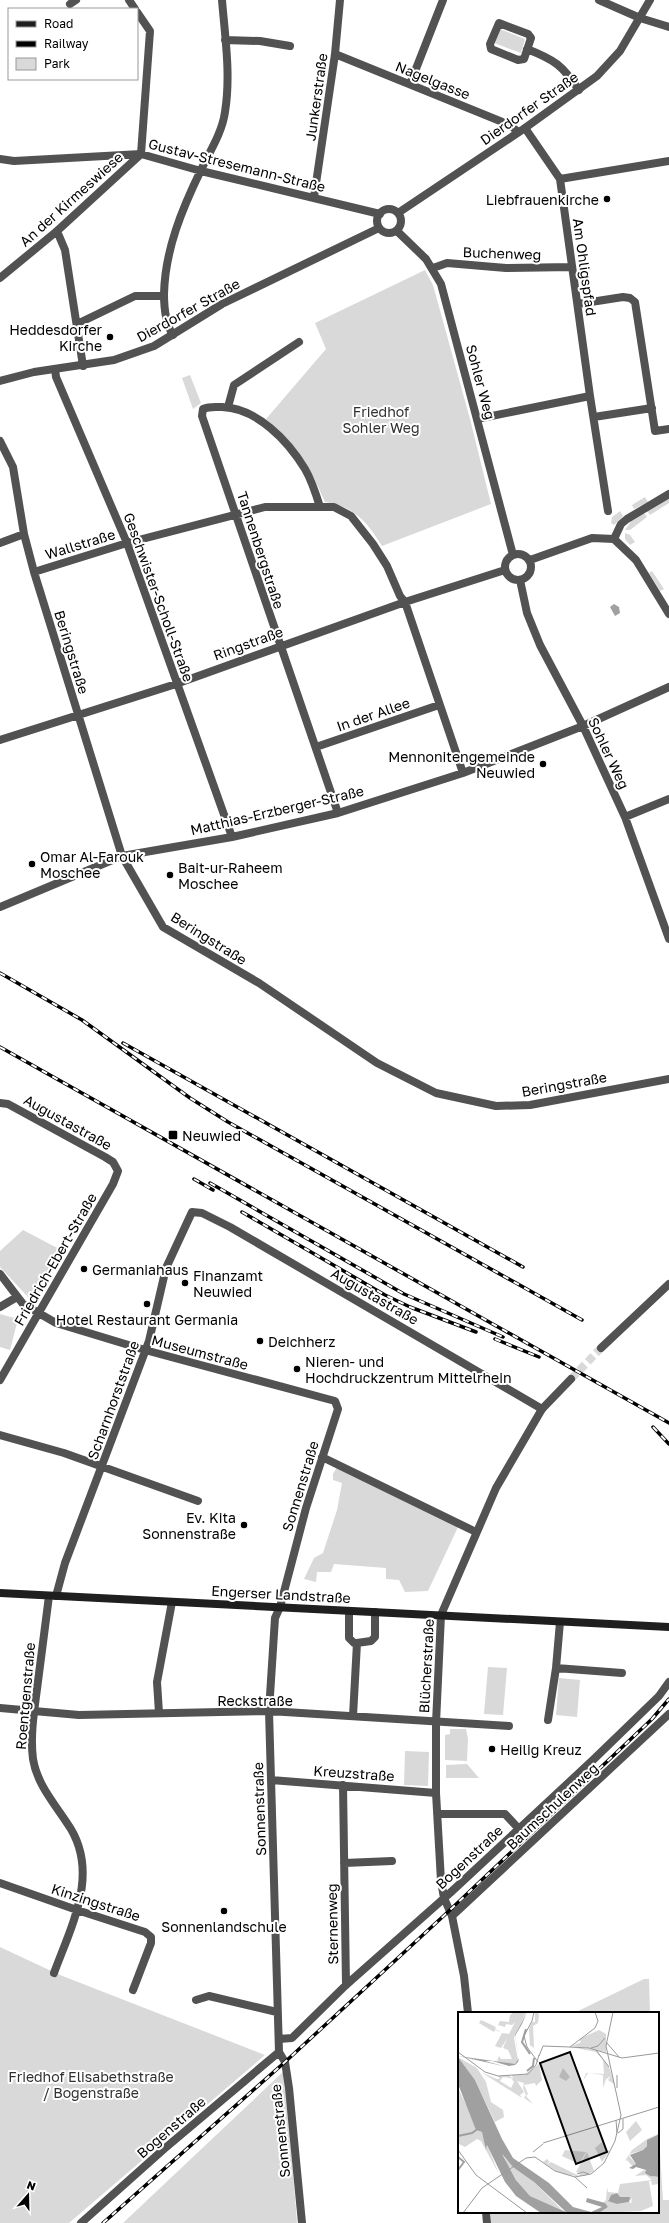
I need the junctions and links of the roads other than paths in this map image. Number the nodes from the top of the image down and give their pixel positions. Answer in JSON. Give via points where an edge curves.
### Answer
{"nodes":[{"id":1,"x":222,"y":0,"type":"edge"},
{"id":2,"x":340,"y":0,"type":"edge"},
{"id":3,"x":443,"y":0,"type":"edge"},
{"id":4,"x":599,"y":0,"type":"edge"},
{"id":5,"x":650,"y":0,"type":"edge"},
{"id":6,"x":138,"y":13,"type":"edge"},
{"id":7,"x":640,"y":18,"type":"junction"},
{"id":8,"x":669,"y":27,"type":"edge"},
{"id":9,"x":225,"y":40,"type":"junction"},
{"id":10,"x":290,"y":46,"type":"dead end"},
{"id":11,"x":527,"y":49,"type":"junction"},
{"id":12,"x":335,"y":54,"type":"junction"},
{"id":13,"x":410,"y":84,"type":"junction"},
{"id":14,"x":579,"y":90,"type":"junction"},
{"id":15,"x":522,"y":130,"type":"junction"},
{"id":16,"x":141,"y":154,"type":"junction"},
{"id":17,"x":0,"y":159,"type":"edge"},
{"id":18,"x":14,"y":161,"type":"junction"},
{"id":19,"x":669,"y":161,"type":"edge"},
{"id":20,"x":0,"y":163,"type":"edge"},
{"id":21,"x":201,"y":171,"type":"junction"},
{"id":22,"x":560,"y":179,"type":"junction"},
{"id":23,"x":314,"y":197,"type":"junction"},
{"id":24,"x":398,"y":213,"type":"junction"},
{"id":25,"x":380,"y":214,"type":"junction"},
{"id":26,"x":379,"y":228,"type":"junction"},
{"id":27,"x":397,"y":230,"type":"junction"},
{"id":28,"x":57,"y":231,"type":"junction"},
{"id":29,"x":572,"y":267,"type":"junction"},
{"id":30,"x":433,"y":268,"type":"junction"},
{"id":31,"x":0,"y":278,"type":"edge"},
{"id":32,"x":164,"y":296,"type":"junction"},
{"id":33,"x":578,"y":304,"type":"junction"},
{"id":34,"x":77,"y":324,"type":"junction"},
{"id":35,"x":173,"y":335,"type":"junction"},
{"id":36,"x":299,"y":342,"type":"dead end"},
{"id":37,"x":83,"y":366,"type":"junction"},
{"id":38,"x":55,"y":369,"type":"junction"},
{"id":39,"x":0,"y":381,"type":"edge"},
{"id":40,"x":590,"y":396,"type":"junction"},
{"id":41,"x":228,"y":407,"type":"junction"},
{"id":42,"x":652,"y":408,"type":"junction"},
{"id":43,"x":594,"y":417,"type":"junction"},
{"id":44,"x":477,"y":419,"type":"junction"},
{"id":45,"x":669,"y":429,"type":"edge"},
{"id":46,"x":0,"y":441,"type":"edge"},
{"id":47,"x":669,"y":494,"type":"edge"},
{"id":48,"x":320,"y":507,"type":"junction"},
{"id":49,"x":608,"y":511,"type":"dead end"},
{"id":50,"x":236,"y":515,"type":"junction"},
{"id":51,"x":24,"y":534,"type":"junction"},
{"id":52,"x":614,"y":539,"type":"junction"},
{"id":53,"x":0,"y":543,"type":"edge"},
{"id":54,"x":127,"y":543,"type":"junction"},
{"id":55,"x":513,"y":555,"type":"junction"},
{"id":56,"x":530,"y":560,"type":"junction"},
{"id":57,"x":505,"y":570,"type":"junction"},
{"id":58,"x":34,"y":572,"type":"junction"},
{"id":59,"x":520,"y":580,"type":"junction"},
{"id":60,"x":404,"y":602,"type":"junction"},
{"id":61,"x":669,"y":614,"type":"edge"},
{"id":62,"x":279,"y":646,"type":"junction"},
{"id":63,"x":176,"y":684,"type":"junction"},
{"id":64,"x":669,"y":687,"type":"edge"},
{"id":65,"x":438,"y":704,"type":"junction"},
{"id":66,"x":77,"y":714,"type":"junction"},
{"id":67,"x":583,"y":726,"type":"junction"},
{"id":68,"x":0,"y":740,"type":"edge"},
{"id":69,"x":316,"y":747,"type":"junction"},
{"id":70,"x":463,"y":773,"type":"junction"},
{"id":71,"x":669,"y":799,"type":"edge"},
{"id":72,"x":338,"y":812,"type":"junction"},
{"id":73,"x":625,"y":817,"type":"junction"},
{"id":74,"x":232,"y":837,"type":"junction"},
{"id":75,"x":122,"y":856,"type":"junction"},
{"id":76,"x":0,"y":907,"type":"edge"},
{"id":77,"x":669,"y":939,"type":"edge"},
{"id":78,"x":669,"y":1078,"type":"edge"},
{"id":79,"x":0,"y":1103,"type":"edge"},
{"id":80,"x":118,"y":1171,"type":"joint"},
{"id":81,"x":192,"y":1212,"type":"joint"},
{"id":82,"x":0,"y":1274,"type":"edge"},
{"id":83,"x":669,"y":1284,"type":"edge"},
{"id":84,"x":16,"y":1297,"type":"junction"},
{"id":85,"x":0,"y":1307,"type":"edge"},
{"id":86,"x":38,"y":1314,"type":"junction"},
{"id":87,"x":601,"y":1348,"type":"tunnel mouth"},
{"id":88,"x":145,"y":1350,"type":"junction"},
{"id":89,"x":571,"y":1379,"type":"tunnel mouth"},
{"id":90,"x":0,"y":1380,"type":"edge"},
{"id":91,"x":335,"y":1401,"type":"joint"},
{"id":92,"x":542,"y":1409,"type":"junction"},
{"id":93,"x":0,"y":1435,"type":"edge"},
{"id":94,"x":322,"y":1457,"type":"junction"},
{"id":95,"x":102,"y":1466,"type":"junction"},
{"id":96,"x":198,"y":1501,"type":"dead end"},
{"id":97,"x":476,"y":1532,"type":"junction"},
{"id":98,"x":0,"y":1593,"type":"edge"},
{"id":99,"x":53,"y":1596,"type":"junction"},
{"id":100,"x":172,"y":1602,"type":"junction"},
{"id":101,"x":280,"y":1607,"type":"junction"},
{"id":102,"x":349,"y":1611,"type":"junction"},
{"id":103,"x":375,"y":1612,"type":"junction"},
{"id":104,"x":441,"y":1616,"type":"junction"},
{"id":105,"x":560,"y":1622,"type":"junction"},
{"id":106,"x":669,"y":1627,"type":"edge"},
{"id":107,"x":357,"y":1643,"type":"junction"},
{"id":108,"x":556,"y":1668,"type":"junction"},
{"id":109,"x":622,"y":1673,"type":"dead end"},
{"id":110,"x":669,"y":1682,"type":"edge"},
{"id":111,"x":0,"y":1708,"type":"edge"},
{"id":112,"x":34,"y":1711,"type":"junction"},
{"id":113,"x":269,"y":1711,"type":"junction"},
{"id":114,"x":159,"y":1713,"type":"junction"},
{"id":115,"x":669,"y":1714,"type":"edge"},
{"id":116,"x":353,"y":1716,"type":"junction"},
{"id":117,"x":548,"y":1720,"type":"dead end"},
{"id":118,"x":436,"y":1723,"type":"junction"},
{"id":119,"x":509,"y":1726,"type":"dead end"},
{"id":120,"x":271,"y":1780,"type":"junction"},
{"id":121,"x":343,"y":1785,"type":"junction"},
{"id":122,"x":436,"y":1792,"type":"junction"},
{"id":123,"x":438,"y":1814,"type":"junction"},
{"id":124,"x":518,"y":1829,"type":"junction"},
{"id":125,"x":392,"y":1861,"type":"dead end"},
{"id":126,"x":344,"y":1863,"type":"junction"},
{"id":127,"x":0,"y":1883,"type":"edge"},
{"id":128,"x":444,"y":1898,"type":"junction"},
{"id":129,"x":77,"y":1910,"type":"junction"},
{"id":130,"x":452,"y":1916,"type":"junction"},
{"id":131,"x":54,"y":1973,"type":"dead end"},
{"id":132,"x":346,"y":1985,"type":"junction"},
{"id":133,"x":133,"y":1990,"type":"dead end"},
{"id":134,"x":196,"y":2000,"type":"dead end"},
{"id":135,"x":277,"y":2012,"type":"junction"},
{"id":136,"x":468,"y":2012,"type":"edge"},
{"id":137,"x":279,"y":2039,"type":"junction"},
{"id":138,"x":279,"y":2052,"type":"junction"},
{"id":139,"x":81,"y":2223,"type":"edge"},
{"id":140,"x":302,"y":2223,"type":"edge"}],
"edges":[{"from":1,"to":9,"type":"street"},
{"from":2,"to":12,"type":"street","name":"Junkerstraße"},
{"from":3,"to":13,"type":"street"},
{"from":4,"to":7,"type":"street"},
{"from":5,"to":7,"type":"street","name":"Dierdorfer Straße"},
{"from":6,"to":16,"type":"street","via":[[150,31]]},
{"from":7,"to":8,"type":"street"},
{"from":7,"to":14,"type":"street","name":"Dierdorfer Straße","via":[[610,64]]},
{"from":9,"to":10,"type":"street","via":[[260,40]]},
{"from":9,"to":21,"type":"street","via":[[228,86],[225,113],[216,143]]},
{"from":11,"to":11,"type":"street","via":[[531,38],[528,34],[499,22],[490,44],[491,49],[518,60],[524,59]]},
{"from":11,"to":14,"type":"street","via":[[565,69]]},
{"from":12,"to":13,"type":"street","name":"Nagelgasse"},
{"from":12,"to":23,"type":"street","name":"Junkerstraße"},
{"from":13,"to":15,"type":"street","name":"Nagelgasse"},
{"from":14,"to":15,"type":"street","name":"Dierdorfer Straße"},
{"from":15,"to":22,"type":"street","name":"Am Ohligspfad"},
{"from":15,"to":24,"type":"street","name":"Dierdorfer Straße"},
{"from":16,"to":18,"type":"street","name":"Gustav-Stresemann-Straße"},
{"from":16,"to":21,"type":"street","name":"Gustav-Stresemann-Straße"},
{"from":16,"to":28,"type":"street","name":"An der Kirmeswiese"},
{"from":17,"to":18,"type":"street","name":"Gustav-Stresemann-Straße"},
{"from":18,"to":20,"type":"street","name":"Gustav-Stresemann-Straße"},
{"from":19,"to":22,"type":"street"},
{"from":21,"to":23,"type":"street","name":"Gustav-Stresemann-Straße"},
{"from":21,"to":32,"type":"street","via":[[177,226],[165,275]]},
{"from":22,"to":29,"type":"street","name":"Am Ohligspfad"},
{"from":23,"to":25,"type":"street","name":"Gustav-Stresemann-Straße"},
{"from":24,"to":25,"type":"street","via":[[388,209]]},
{"from":24,"to":27,"type":"street","via":[[401,221]]},
{"from":25,"to":26,"type":"street","via":[[377,222]]},
{"from":26,"to":27,"type":"street","via":[[388,233]]},
{"from":26,"to":35,"type":"street","name":"Dierdorfer Straße","via":[[236,298]]},
{"from":27,"to":30,"type":"street","name":"Sohler Weg"},
{"from":28,"to":31,"type":"street","name":"An der Kirmeswiese"},
{"from":28,"to":34,"type":"street","via":[[65,250]]},
{"from":29,"to":30,"type":"street","name":"Buchenweg","via":[[506,268],[447,263]]},
{"from":29,"to":33,"type":"street","name":"Am Ohligspfad"},
{"from":30,"to":44,"type":"street","name":"Sohler Weg","via":[[443,290]]},
{"from":32,"to":34,"type":"street","via":[[135,296]]},
{"from":32,"to":35,"type":"street","via":[[167,324]]},
{"from":33,"to":40,"type":"street","name":"Am Ohligspfad"},
{"from":33,"to":42,"type":"street","via":[[623,297],[635,302]]},
{"from":34,"to":37,"type":"street"},
{"from":35,"to":37,"type":"street","name":"Dierdorfer Straße","via":[[138,352]]},
{"from":36,"to":41,"type":"street","via":[[234,385]]},
{"from":37,"to":38,"type":"street","name":"Dierdorfer Straße"},
{"from":38,"to":39,"type":"street","name":"Dierdorfer Straße"},
{"from":38,"to":54,"type":"street","name":"Geschwister-Scholl-Straße"},
{"from":40,"to":43,"type":"street","name":"Am Ohligspfad"},
{"from":40,"to":44,"type":"street"},
{"from":41,"to":48,"type":"street","via":[[257,417],[271,428],[305,470]]},
{"from":41,"to":50,"type":"street","name":"Tannenbergstraße","via":[[208,407],[204,409],[202,416]]},
{"from":42,"to":43,"type":"street"},
{"from":42,"to":45,"type":"street","via":[[655,431]]},
{"from":43,"to":49,"type":"street","name":"Am Ohligspfad"},
{"from":44,"to":55,"type":"street","name":"Sohler Weg"},
{"from":46,"to":51,"type":"street","name":"Beringstraße","via":[[13,467]]},
{"from":47,"to":52,"type":"street","via":[[626,519]]},
{"from":48,"to":50,"type":"street","name":"Wallstraße","via":[[264,506]]},
{"from":48,"to":60,"type":"street","name":"Wallstraße","via":[[334,507],[351,516],[373,544]]},
{"from":50,"to":54,"type":"street","name":"Wallstraße"},
{"from":50,"to":62,"type":"street","name":"Tannenbergstraße"},
{"from":51,"to":53,"type":"street"},
{"from":51,"to":58,"type":"street","name":"Beringstraße"},
{"from":52,"to":56,"type":"street","via":[[592,538]]},
{"from":52,"to":61,"type":"street","via":[[627,549],[645,572]]},
{"from":54,"to":58,"type":"street","name":"Wallstraße"},
{"from":54,"to":63,"type":"street","name":"Geschwister-Scholl-Straße"},
{"from":55,"to":56,"type":"street","via":[[522,554]]},
{"from":55,"to":57,"type":"street","via":[[506,561]]},
{"from":56,"to":59,"type":"street","via":[[532,565],[529,575]]},
{"from":57,"to":59,"type":"street","via":[[511,578]]},
{"from":57,"to":60,"type":"street","name":"Ringstraße"},
{"from":58,"to":66,"type":"street","name":"Beringstraße"},
{"from":59,"to":67,"type":"street","name":"Sohler Weg","via":[[540,646]]},
{"from":60,"to":62,"type":"street","name":"Ringstraße"},
{"from":60,"to":65,"type":"street","name":"Wallstraße"},
{"from":62,"to":63,"type":"street","name":"Ringstraße"},
{"from":62,"to":69,"type":"street","name":"Tannenbergstraße"},
{"from":63,"to":66,"type":"street","name":"Ringstraße"},
{"from":63,"to":74,"type":"street","name":"Geschwister-Scholl-Straße"},
{"from":64,"to":67,"type":"street","name":"Matthias-Erzberger-Straße"},
{"from":65,"to":69,"type":"street","name":"In der Allee"},
{"from":65,"to":70,"type":"street","name":"Wallstraße"},
{"from":66,"to":68,"type":"street","name":"Ringstraße"},
{"from":66,"to":75,"type":"street","name":"Beringstraße"},
{"from":67,"to":70,"type":"street","name":"Matthias-Erzberger-Straße"},
{"from":67,"to":73,"type":"street","name":"Sohler Weg"},
{"from":69,"to":72,"type":"street","name":"Tannenbergstraße"},
{"from":70,"to":72,"type":"street","name":"Matthias-Erzberger-Straße"},
{"from":71,"to":73,"type":"street"},
{"from":72,"to":74,"type":"street","name":"Matthias-Erzberger-Straße"},
{"from":73,"to":77,"type":"street","name":"Sohler Weg"},
{"from":74,"to":75,"type":"street","name":"Matthias-Erzberger-Straße"},
{"from":75,"to":76,"type":"street","name":"Matthias-Erzberger-Straße"},
{"from":75,"to":78,"type":"street","name":"Beringstraße","via":[[163,927],[259,983],[377,1063],[436,1093],[496,1106],[530,1105]]},
{"from":79,"to":80,"type":"street","name":"Augustastraße","via":[[8,1104],[110,1160]]},
{"from":80,"to":86,"type":"street","name":"Friedrich-Ebert-Straße"},
{"from":81,"to":88,"type":"street","name":"Scharnhorststraße","via":[[166,1268]]},
{"from":81,"to":92,"type":"street","name":"Augustastraße","via":[[202,1213],[230,1227]]},
{"from":82,"to":84,"type":"street","name":"Museumstraße"},
{"from":83,"to":87,"type":"street"},
{"from":84,"to":85,"type":"street"},
{"from":84,"to":86,"type":"street","name":"Museumstraße"},
{"from":86,"to":88,"type":"street","name":"Museumstraße","via":[[56,1324]]},
{"from":86,"to":90,"type":"street","name":"Friedrich-Ebert-Straße"},
{"from":88,"to":91,"type":"street","name":"Museumstraße"},
{"from":88,"to":95,"type":"street","name":"Scharnhorststraße"},
{"from":89,"to":92,"type":"street","name":"Blücherstraße"},
{"from":91,"to":94,"type":"street","name":"Sonnenstraße","via":[[338,1409]]},
{"from":92,"to":97,"type":"street","name":"Blücherstraße","via":[[496,1488]]},
{"from":93,"to":95,"type":"street"},
{"from":94,"to":97,"type":"street"},
{"from":94,"to":101,"type":"street","name":"Sonnenstraße"},
{"from":95,"to":96,"type":"street"},
{"from":95,"to":99,"type":"street","name":"Scharnhorststraße"},
{"from":97,"to":104,"type":"street","name":"Blücherstraße"},
{"from":98,"to":99,"type":"main road","name":"Engerser Landstraße"},
{"from":99,"to":100,"type":"main road","name":"Engerser Landstraße"},
{"from":99,"to":112,"type":"street","name":"Roentgenstraße"},
{"from":100,"to":101,"type":"main road","name":"Engerser Landstraße"},
{"from":100,"to":114,"type":"street","via":[[157,1682]]},
{"from":101,"to":102,"type":"main road","name":"Engerser Landstraße"},
{"from":101,"to":113,"type":"street","name":"Sonnenstraße","via":[[275,1618]]},
{"from":102,"to":103,"type":"main road","name":"Engerser Landstraße"},
{"from":102,"to":107,"type":"street","via":[[349,1638]]},
{"from":103,"to":104,"type":"main road","name":"Engerser Landstraße"},
{"from":103,"to":107,"type":"street","via":[[375,1637],[371,1642]]},
{"from":104,"to":105,"type":"main road","name":"Engerser Landstraße"},
{"from":104,"to":118,"type":"street","name":"Blücherstraße"},
{"from":105,"to":106,"type":"main road","name":"Engerser Landstraße"},
{"from":105,"to":108,"type":"street"},
{"from":107,"to":116,"type":"street"},
{"from":108,"to":109,"type":"street"},
{"from":108,"to":117,"type":"street"},
{"from":110,"to":124,"type":"street","name":"Bogenstraße","via":[[646,1709]]},
{"from":111,"to":112,"type":"street","name":"Reckstraße"},
{"from":112,"to":114,"type":"street","name":"Reckstraße","via":[[79,1715]]},
{"from":112,"to":129,"type":"street","name":"Roentgenstraße","via":[[32,1744],[37,1773],[48,1796],[72,1830],[80,1851],[83,1884]]},
{"from":113,"to":114,"type":"street","name":"Reckstraße"},
{"from":113,"to":116,"type":"street","name":"Reckstraße"},
{"from":113,"to":120,"type":"street","name":"Sonnenstraße"},
{"from":115,"to":130,"type":"street","name":"Baumschulenweg"},
{"from":116,"to":118,"type":"street","name":"Reckstraße"},
{"from":118,"to":119,"type":"street","name":"Reckstraße"},
{"from":118,"to":122,"type":"street","name":"Blücherstraße"},
{"from":120,"to":121,"type":"street","name":"Kreuzstraße"},
{"from":120,"to":135,"type":"street","name":"Sonnenstraße"},
{"from":121,"to":122,"type":"street","name":"Kreuzstraße"},
{"from":121,"to":126,"type":"street","name":"Sternenweg"},
{"from":122,"to":123,"type":"street","name":"Blücherstraße"},
{"from":123,"to":124,"type":"street","via":[[505,1814]]},
{"from":123,"to":128,"type":"street","name":"Blücherstraße"},
{"from":124,"to":128,"type":"street","name":"Bogenstraße"},
{"from":125,"to":126,"type":"street","name":"Sternenweg"},
{"from":126,"to":132,"type":"street","name":"Sternenweg"},
{"from":127,"to":129,"type":"street","name":"Kinzingstraße"},
{"from":128,"to":130,"type":"street","name":"Blücherstraße"},
{"from":128,"to":132,"type":"street","name":"Bogenstraße"},
{"from":129,"to":131,"type":"street","name":"Roentgenstraße"},
{"from":129,"to":133,"type":"street","name":"Kinzingstraße","via":[[145,1932],[151,1937]]},
{"from":130,"to":136,"type":"street","name":"Blücherstraße","via":[[464,1976]]},
{"from":132,"to":137,"type":"street","name":"Bogenstraße","via":[[292,2038]]},
{"from":134,"to":135,"type":"street","via":[[209,1996]]},
{"from":135,"to":137,"type":"street","name":"Sonnenstraße"},
{"from":137,"to":138,"type":"street","name":"Sonnenstraße"},
{"from":138,"to":139,"type":"street","name":"Bogenstraße"},
{"from":138,"to":140,"type":"street","name":"Sonnenstraße","via":[[285,2062],[290,2088]]}]}
